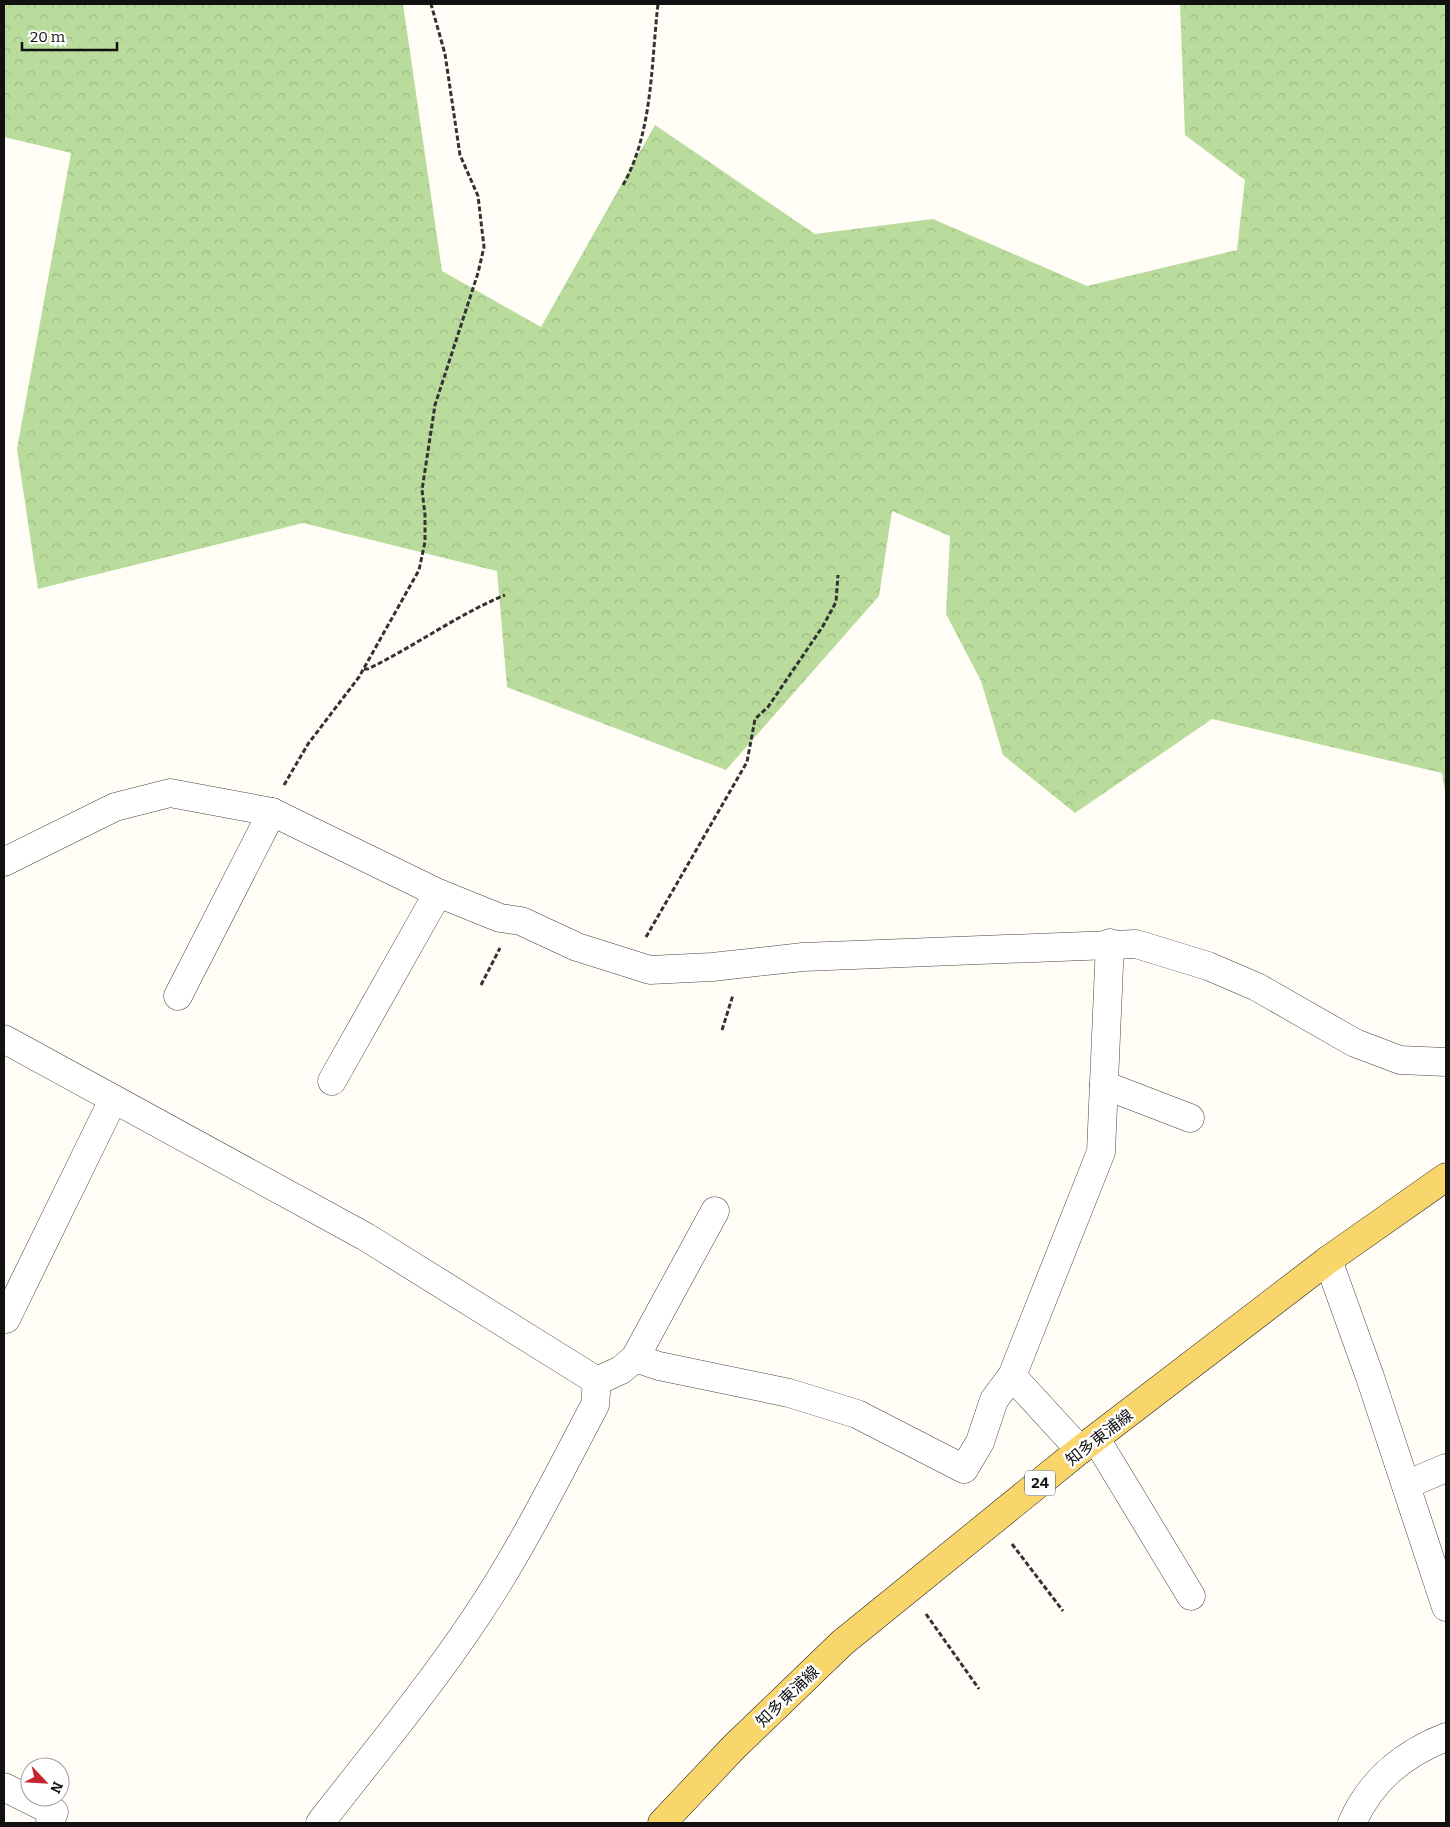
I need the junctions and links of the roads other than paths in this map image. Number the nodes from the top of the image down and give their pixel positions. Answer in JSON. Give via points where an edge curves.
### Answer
{"nodes":[{"id":1,"x":270,"y":812,"type":"junction"},
{"id":2,"x":4,"y":862,"type":"edge"},
{"id":3,"x":438,"y":893,"type":"junction"},
{"id":4,"x":1110,"y":943,"type":"junction"},
{"id":5,"x":178,"y":996,"type":"dead end"},
{"id":6,"x":4,"y":1038,"type":"edge"},
{"id":7,"x":1446,"y":1062,"type":"edge"},
{"id":8,"x":332,"y":1081,"type":"dead end"},
{"id":9,"x":1104,"y":1085,"type":"junction"},
{"id":10,"x":113,"y":1100,"type":"junction"},
{"id":11,"x":1190,"y":1118,"type":"dead end"},
{"id":12,"x":1446,"y":1177,"type":"edge"},
{"id":13,"x":715,"y":1211,"type":"dead end"},
{"id":14,"x":1328,"y":1260,"type":"junction"},
{"id":15,"x":4,"y":1318,"type":"edge"},
{"id":16,"x":635,"y":1358,"type":"junction"},
{"id":17,"x":1012,"y":1376,"type":"junction"},
{"id":18,"x":597,"y":1381,"type":"junction"},
{"id":19,"x":1088,"y":1444,"type":"junction"},
{"id":20,"x":1446,"y":1468,"type":"edge"},
{"id":21,"x":1406,"y":1485,"type":"junction"},
{"id":22,"x":1191,"y":1596,"type":"dead end"},
{"id":23,"x":1446,"y":1607,"type":"edge"},
{"id":24,"x":1446,"y":1737,"type":"edge"},
{"id":25,"x":4,"y":1787,"type":"edge"},
{"id":26,"x":50,"y":1823,"type":"edge"},
{"id":27,"x":320,"y":1823,"type":"edge"},
{"id":28,"x":662,"y":1823,"type":"edge"},
{"id":29,"x":1352,"y":1823,"type":"edge"}],
"edges":[{"from":1,"to":2,"type":"street","via":[[170,793],[115,807]]},
{"from":1,"to":3,"type":"street"},
{"from":1,"to":5,"type":"street"},
{"from":3,"to":4,"type":"street","via":[[577,947],[650,970],[804,957]]},
{"from":3,"to":8,"type":"street"},
{"from":4,"to":7,"type":"street","via":[[1136,944],[1208,966],[1257,987],[1355,1043],[1400,1060]]},
{"from":4,"to":9,"type":"street"},
{"from":6,"to":10,"type":"street"},
{"from":9,"to":11,"type":"street"},
{"from":9,"to":17,"type":"street","via":[[1101,1152]]},
{"from":10,"to":15,"type":"street"},
{"from":10,"to":18,"type":"street","via":[[366,1237]]},
{"from":12,"to":14,"type":"main road","name":"知多東浦線","number":"24"},
{"from":13,"to":16,"type":"street"},
{"from":14,"to":19,"type":"main road","name":"知多東浦線","number":"24"},
{"from":14,"to":21,"type":"street"},
{"from":16,"to":17,"type":"street","via":[[789,1393],[857,1414],[964,1470],[980,1442],[994,1400]]},
{"from":16,"to":18,"type":"street","via":[[621,1370]]},
{"from":17,"to":19,"type":"street"},
{"from":18,"to":27,"type":"street","via":[[595,1405],[526,1535],[477,1615],[429,1685]]},
{"from":19,"to":22,"type":"street"},
{"from":19,"to":28,"type":"main road","name":"知多東浦線","number":"24","via":[[842,1643],[733,1748]]},
{"from":20,"to":21,"type":"street"},
{"from":21,"to":23,"type":"street"},
{"from":24,"to":29,"type":"street","via":[[1418,1748],[1383,1776]]},
{"from":25,"to":26,"type":"street","via":[[54,1812]]}]}
